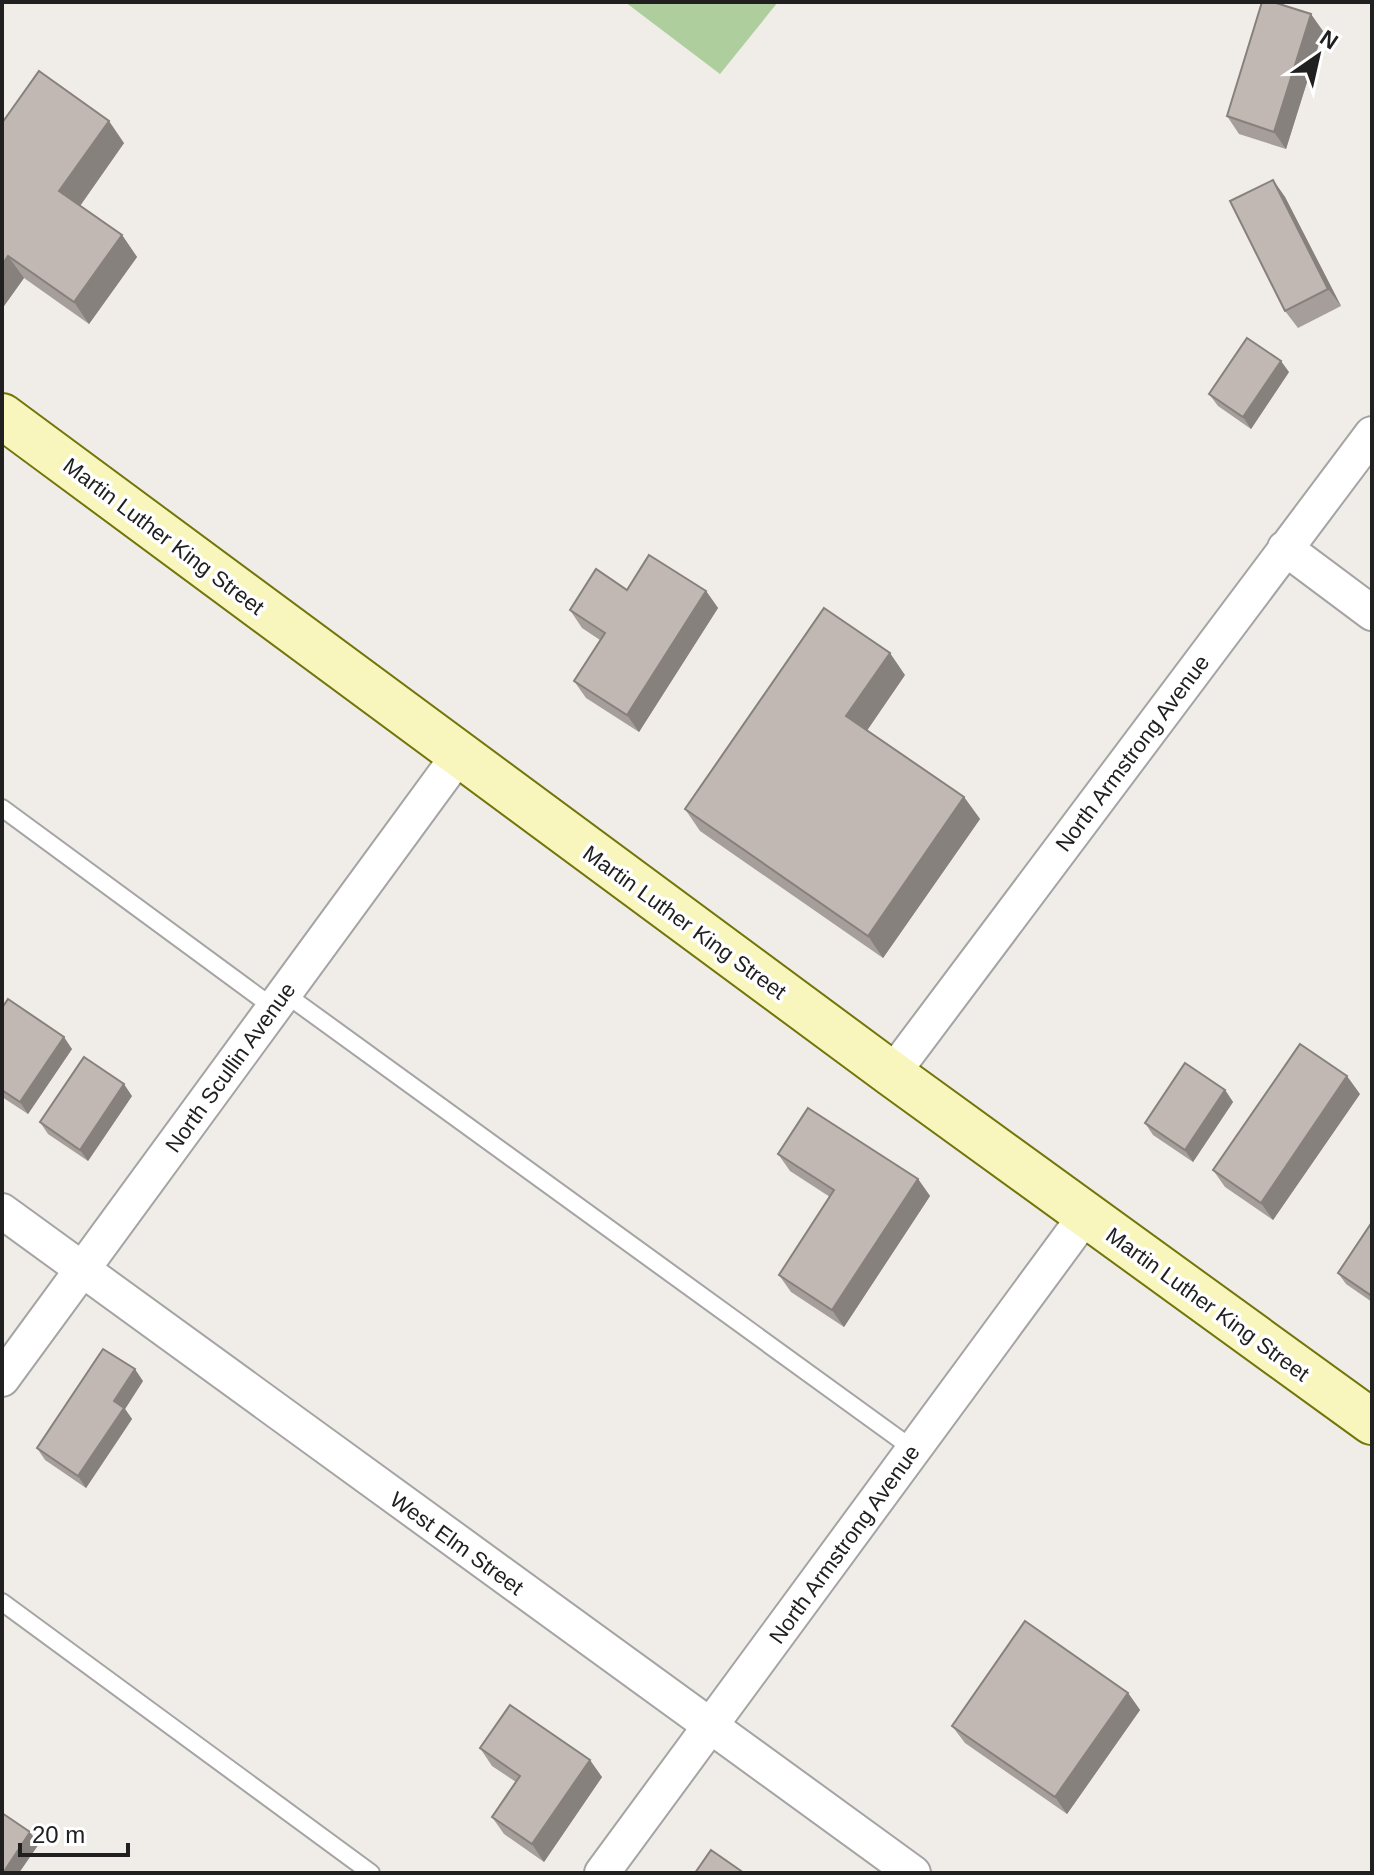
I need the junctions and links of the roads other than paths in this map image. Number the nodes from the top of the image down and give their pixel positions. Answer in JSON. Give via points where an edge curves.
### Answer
{"nodes":[{"id":1,"x":2,"y":416,"type":"edge"},
{"id":2,"x":1372,"y":434,"type":"edge"},
{"id":3,"x":1285,"y":548,"type":"junction"},
{"id":4,"x":1372,"y":613,"type":"edge"},
{"id":5,"x":459,"y":755,"type":"junction"},
{"id":6,"x":2,"y":808,"type":"edge"},
{"id":7,"x":279,"y":1001,"type":"junction"},
{"id":8,"x":892,"y":1074,"type":"junction"},
{"id":9,"x":2,"y":1211,"type":"edge"},
{"id":10,"x":1086,"y":1215,"type":"junction"},
{"id":11,"x":82,"y":1270,"type":"junction"},
{"id":12,"x":2,"y":1379,"type":"edge"},
{"id":13,"x":1372,"y":1422,"type":"edge"},
{"id":14,"x":913,"y":1449,"type":"junction"},
{"id":15,"x":2,"y":1602,"type":"edge"},
{"id":16,"x":709,"y":1727,"type":"junction"},
{"id":17,"x":371,"y":1873,"type":"edge"},
{"id":18,"x":602,"y":1873,"type":"edge"},
{"id":19,"x":913,"y":1873,"type":"edge"}],
"edges":[{"from":1,"to":5,"type":"street","name":"Martin Luther King Street"},
{"from":2,"to":3,"type":"street","name":"North Armstrong Avenue"},
{"from":3,"to":4,"type":"street"},
{"from":3,"to":8,"type":"street","name":"North Armstrong Avenue"},
{"from":5,"to":7,"type":"street","name":"North Scullin Avenue"},
{"from":5,"to":8,"type":"street","name":"Martin Luther King Street"},
{"from":6,"to":7,"type":"lane"},
{"from":7,"to":11,"type":"street","name":"North Scullin Avenue"},
{"from":7,"to":14,"type":"lane"},
{"from":8,"to":10,"type":"street","name":"Martin Luther King Street"},
{"from":9,"to":11,"type":"street","name":"West Elm Street"},
{"from":10,"to":13,"type":"street","name":"Martin Luther King Street"},
{"from":10,"to":14,"type":"street","name":"North Armstrong Avenue"},
{"from":11,"to":12,"type":"street","name":"North Scullin Avenue"},
{"from":11,"to":16,"type":"street","name":"West Elm Street"},
{"from":14,"to":16,"type":"street","name":"North Armstrong Avenue"},
{"from":15,"to":17,"type":"lane"},
{"from":16,"to":18,"type":"street","name":"North Armstrong Avenue"},
{"from":16,"to":19,"type":"street","name":"West Elm Street"}]}
